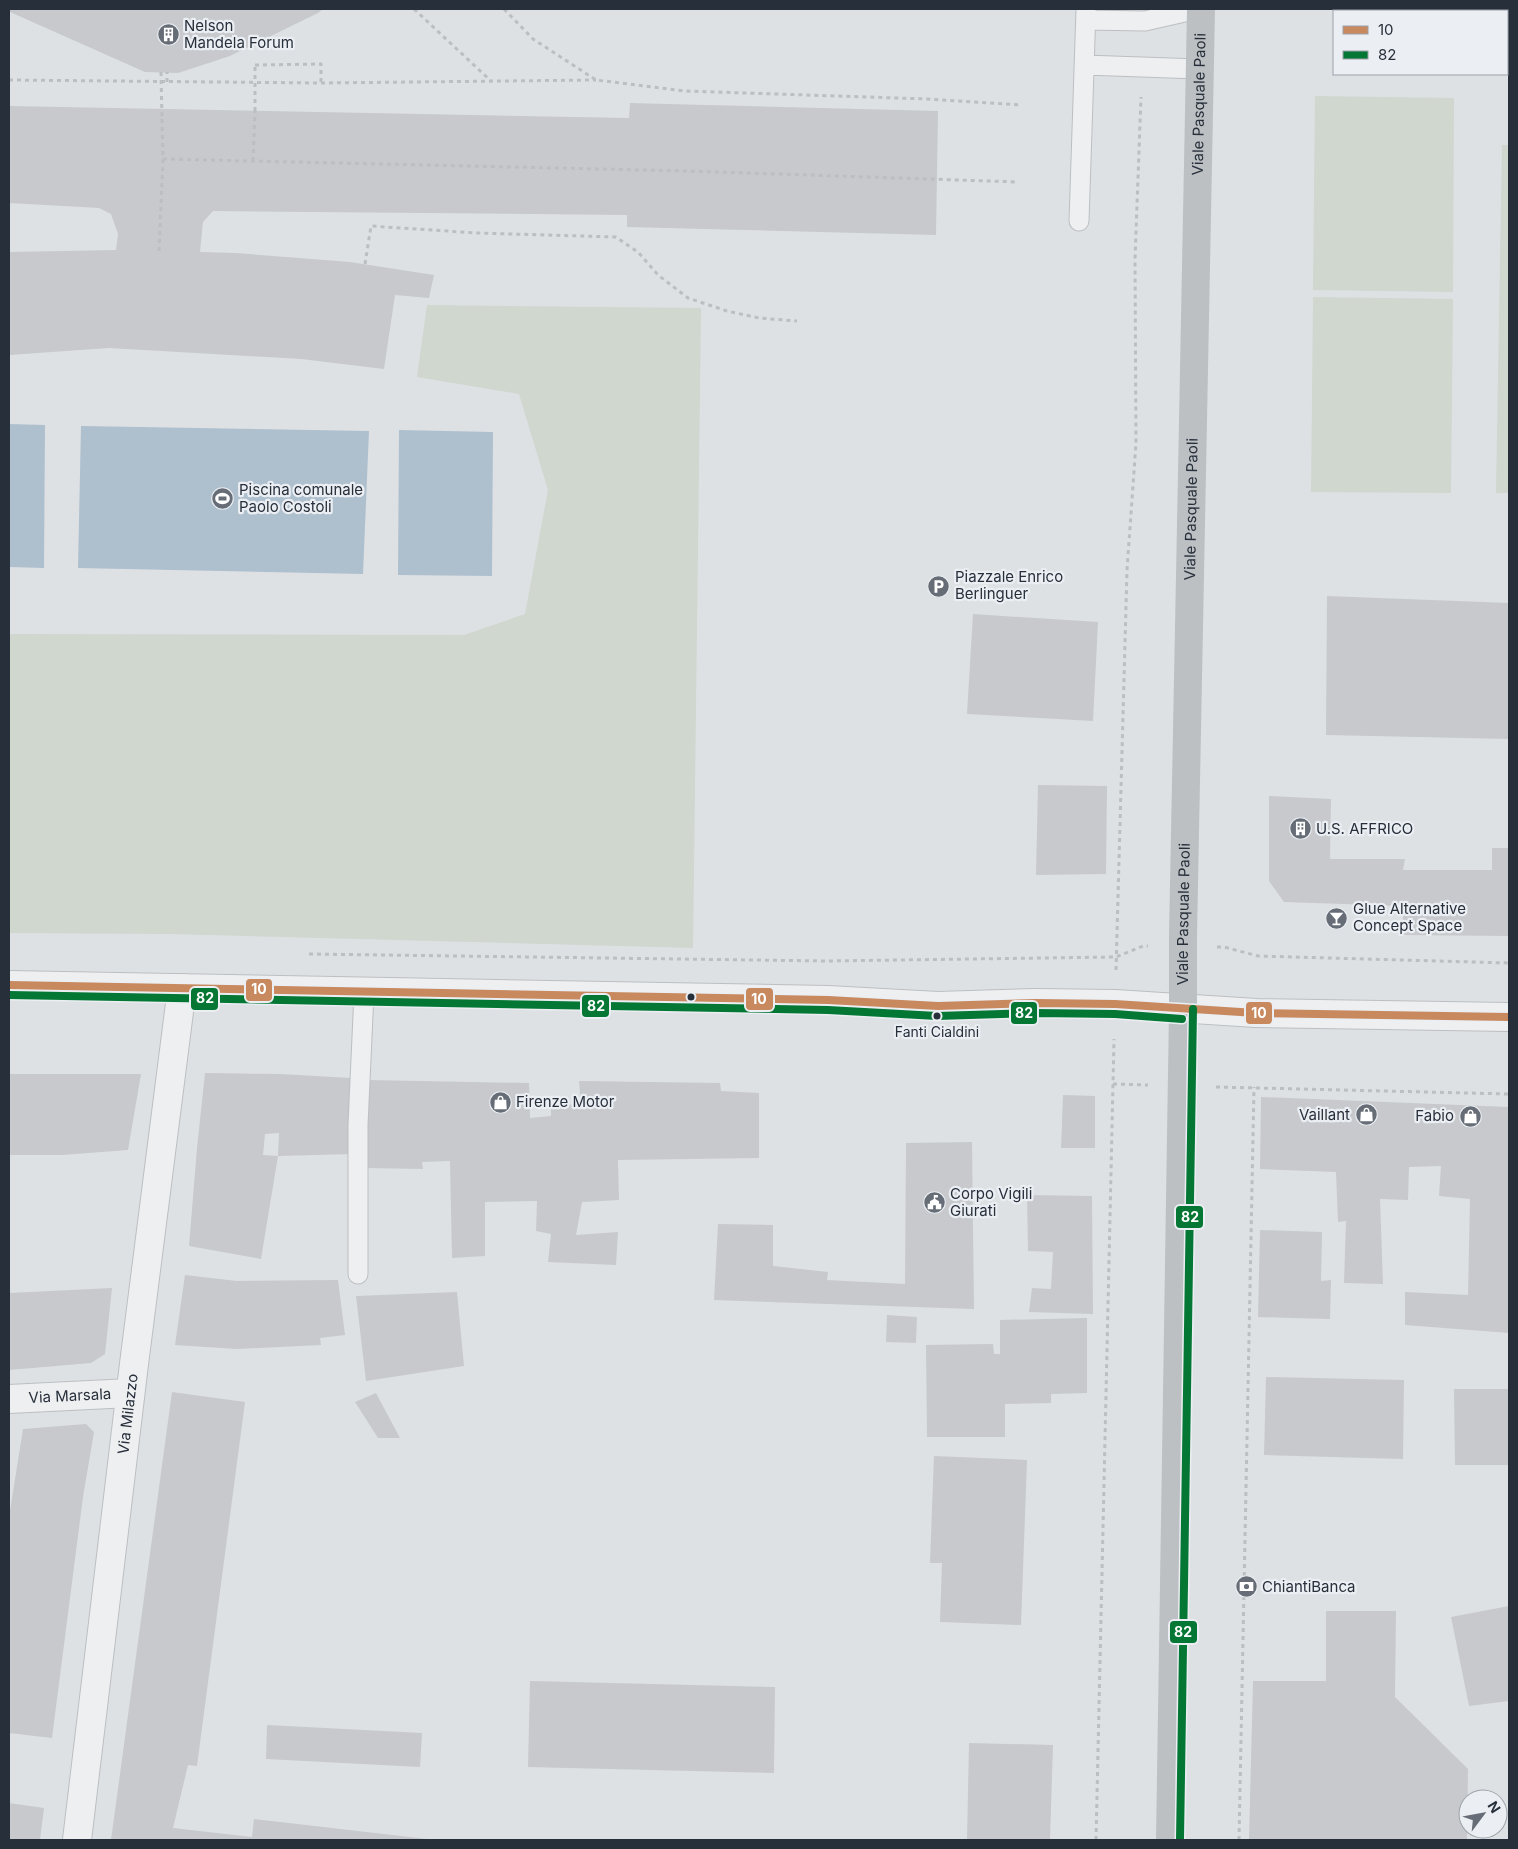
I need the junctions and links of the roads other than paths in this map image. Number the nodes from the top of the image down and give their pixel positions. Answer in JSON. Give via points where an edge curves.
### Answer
{"nodes":[{"id":1,"x":1200,"y":9,"type":"edge"},
{"id":2,"x":1454,"y":9,"type":"edge"},
{"id":3,"x":1482,"y":10,"type":"edge"},
{"id":4,"x":1086,"y":14,"type":"edge"},
{"id":5,"x":1084,"y":65,"type":"junction"},
{"id":6,"x":1200,"y":69,"type":"junction"},
{"id":7,"x":1079,"y":221,"type":"dead end"},
{"id":8,"x":9,"y":985,"type":"edge"},
{"id":9,"x":182,"y":988,"type":"junction"},
{"id":10,"x":364,"y":993,"type":"junction"},
{"id":11,"x":1183,"y":1009,"type":"junction"},
{"id":12,"x":1509,"y":1017,"type":"edge"},
{"id":13,"x":358,"y":1274,"type":"dead end"},
{"id":14,"x":130,"y":1393,"type":"junction"},
{"id":15,"x":9,"y":1399,"type":"edge"},
{"id":16,"x":77,"y":1840,"type":"edge"},
{"id":17,"x":1170,"y":1840,"type":"edge"}],
"edges":[{"from":1,"to":4,"type":"lane","via":[[1145,21]]},
{"from":1,"to":6,"type":"street","name":"Viale Pasquale Paoli"},
{"from":2,"to":3,"type":"lane"},
{"from":4,"to":5,"type":"lane"},
{"from":5,"to":6,"type":"lane"},
{"from":5,"to":7,"type":"lane"},
{"from":6,"to":11,"type":"street","name":"Viale Pasquale Paoli"},
{"from":8,"to":9,"type":"street"},
{"from":9,"to":10,"type":"street"},
{"from":9,"to":14,"type":"street","name":"Via Milazzo"},
{"from":10,"to":11,"type":"street","via":[[828,1000],[938,1006],[1115,1004]]},
{"from":10,"to":13,"type":"lane","via":[[358,1124]]},
{"from":11,"to":12,"type":"street"},
{"from":11,"to":17,"type":"street","name":"Viale Pasquale Paoli"},
{"from":14,"to":15,"type":"street","name":"Via Marsala"},
{"from":14,"to":16,"type":"street","name":"Via Milazzo"}]}
